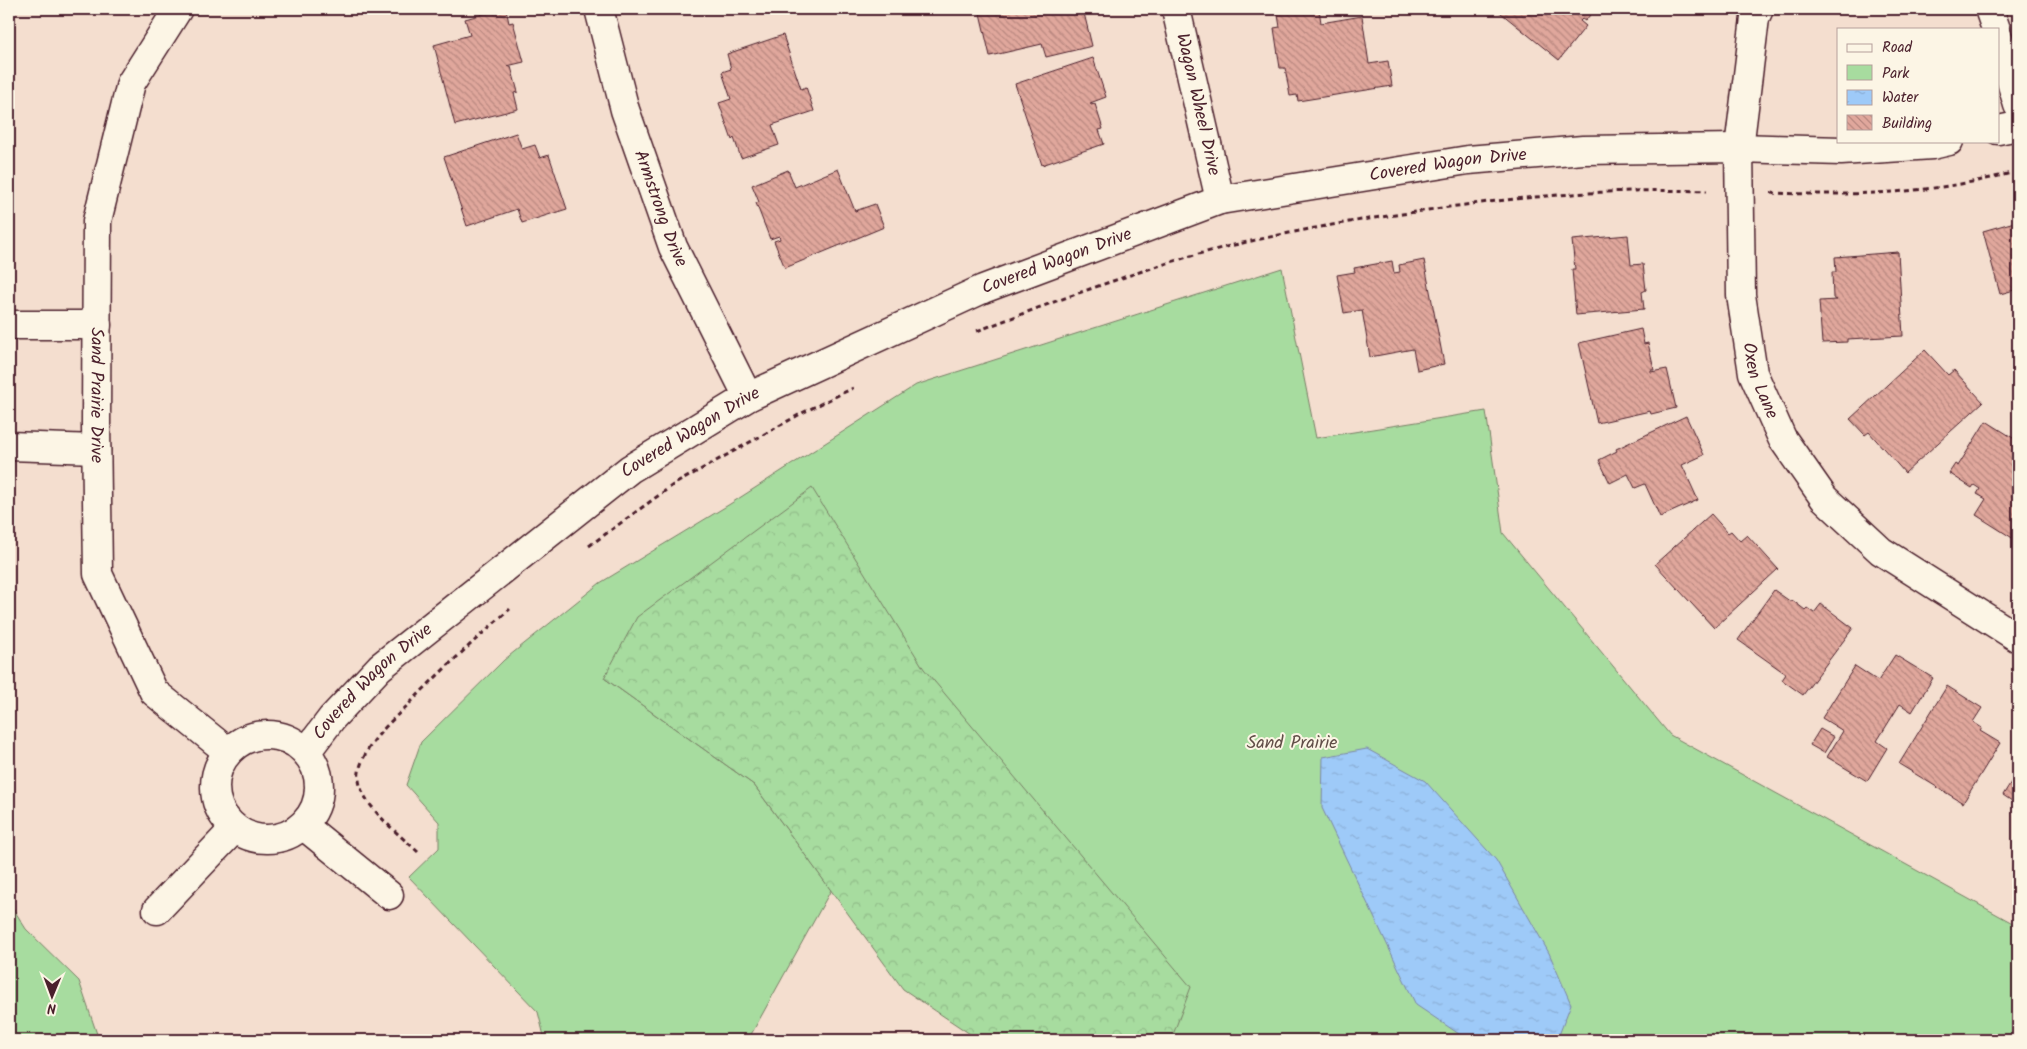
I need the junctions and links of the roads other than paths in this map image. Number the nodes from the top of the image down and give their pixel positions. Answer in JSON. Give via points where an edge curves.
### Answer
{"nodes":[{"id":1,"x":178,"y":9,"type":"edge"},
{"id":2,"x":599,"y":9,"type":"edge"},
{"id":3,"x":1176,"y":9,"type":"edge"},
{"id":4,"x":1759,"y":9,"type":"edge"},
{"id":5,"x":1989,"y":9,"type":"edge"},
{"id":6,"x":1996,"y":28,"type":"edge"},
{"id":7,"x":2000,"y":44,"type":"edge"},
{"id":8,"x":2018,"y":105,"type":"edge"},
{"id":9,"x":2018,"y":126,"type":"edge"},
{"id":10,"x":2000,"y":130,"type":"edge"},
{"id":11,"x":1945,"y":142,"type":"edge"},
{"id":12,"x":1739,"y":148,"type":"junction"},
{"id":13,"x":1220,"y":200,"type":"junction"},
{"id":14,"x":97,"y":325,"type":"junction"},
{"id":15,"x":9,"y":326,"type":"edge"},
{"id":16,"x":748,"y":398,"type":"junction"},
{"id":17,"x":9,"y":446,"type":"edge"},
{"id":18,"x":96,"y":449,"type":"junction"},
{"id":19,"x":2018,"y":638,"type":"edge"},
{"id":20,"x":227,"y":751,"type":"junction"},
{"id":21,"x":306,"y":751,"type":"junction"},
{"id":22,"x":304,"y":826,"type":"junction"},
{"id":23,"x":234,"y":829,"type":"junction"},
{"id":24,"x":389,"y":895,"type":"dead end"},
{"id":25,"x":157,"y":910,"type":"dead end"}],
"edges":[{"from":1,"to":14,"type":"street","name":"Sand Prairie Drive","via":[[131,83],[97,221]]},
{"from":2,"to":16,"type":"street","name":"Armstrong Drive","via":[[625,110],[673,247]]},
{"from":3,"to":13,"type":"street","name":"Wagon Wheel Drive"},
{"from":4,"to":12,"type":"street","name":"Oxen Lane"},
{"from":5,"to":6,"type":"street"},
{"from":7,"to":8,"type":"street"},
{"from":9,"to":10,"type":"street"},
{"from":11,"to":12,"type":"street","name":"Covered Wagon Drive","via":[[1841,150]]},
{"from":12,"to":13,"type":"street","name":"Covered Wagon Drive","via":[[1583,150],[1468,160]]},
{"from":12,"to":19,"type":"street","name":"Oxen Lane","via":[[1741,295],[1753,373],[1782,438],[1824,498],[1881,551]]},
{"from":13,"to":16,"type":"street","name":"Covered Wagon Drive","via":[[983,289]]},
{"from":14,"to":15,"type":"street"},
{"from":14,"to":18,"type":"street","name":"Sand Prairie Drive"},
{"from":16,"to":21,"type":"street","name":"Covered Wagon Drive","via":[[630,469],[380,667]]},
{"from":17,"to":18,"type":"street"},
{"from":18,"to":20,"type":"street","name":"Sand Prairie Drive","via":[[98,574],[154,692]]},
{"from":20,"to":21,"type":"street","via":[[252,736],[282,736]]},
{"from":20,"to":23,"type":"street","via":[[215,777],[217,805]]},
{"from":21,"to":22,"type":"street","via":[[320,776],[318,803]]},
{"from":22,"to":23,"type":"street","via":[[282,839],[256,840]]},
{"from":22,"to":24,"type":"street"},
{"from":23,"to":25,"type":"street"}]}
